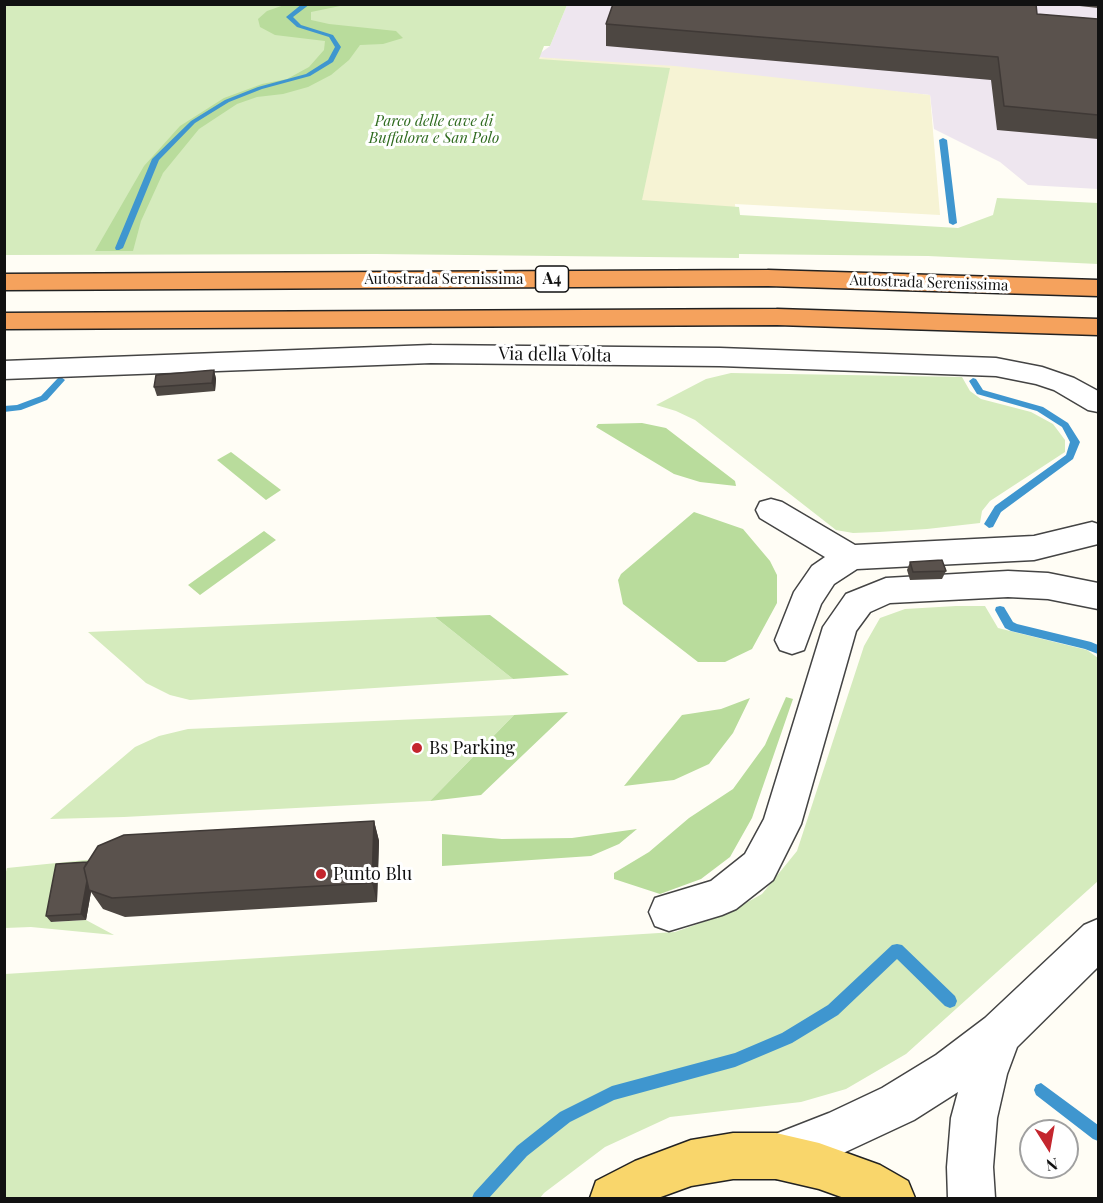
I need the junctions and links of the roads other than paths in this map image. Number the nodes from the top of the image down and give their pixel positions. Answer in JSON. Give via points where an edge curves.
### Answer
{"nodes":[{"id":1,"x":4,"y":282,"type":"edge"},
{"id":2,"x":1098,"y":288,"type":"edge"},
{"id":3,"x":4,"y":321,"type":"edge"},
{"id":4,"x":1098,"y":327,"type":"edge"},
{"id":5,"x":4,"y":370,"type":"edge"},
{"id":6,"x":1098,"y":403,"type":"edge"},
{"id":7,"x":771,"y":510,"type":"dead end"},
{"id":8,"x":1096,"y":537,"type":"edge"},
{"id":9,"x":850,"y":557,"type":"junction"},
{"id":10,"x":1098,"y":596,"type":"edge"},
{"id":11,"x":792,"y":640,"type":"dead end"},
{"id":12,"x":669,"y":912,"type":"dead end"},
{"id":13,"x":1098,"y":939,"type":"edge"},
{"id":14,"x":1000,"y":1034,"type":"junction"},
{"id":15,"x":776,"y":1156,"type":"junction"},
{"id":16,"x":614,"y":1198,"type":"edge"},
{"id":17,"x":891,"y":1198,"type":"edge"},
{"id":18,"x":972,"y":1198,"type":"edge"}],
"edges":[{"from":1,"to":2,"type":"highway","name":"Autostrada Serenissima","number":"A4","via":[[768,278]]},
{"from":3,"to":4,"type":"highway","number":"A4","via":[[777,317]]},
{"from":5,"to":6,"type":"street","name":"Via della Volta","via":[[431,354],[720,357],[996,367],[1042,376]]},
{"from":7,"to":9,"type":"street"},
{"from":8,"to":9,"type":"street","via":[[1034,548]]},
{"from":9,"to":11,"type":"street","via":[[824,575],[806,601]]},
{"from":10,"to":12,"type":"street","via":[[1048,586],[1008,584],[886,591],[858,603],[840,627],[782,824],[759,867],[722,896]]},
{"from":13,"to":14,"type":"street"},
{"from":14,"to":15,"type":"street","via":[[952,1071],[898,1104]]},
{"from":14,"to":18,"type":"street","via":[[974,1118]]},
{"from":15,"to":16,"type":"main road","via":[[733,1156],[691,1163],[651,1177]]},
{"from":15,"to":17,"type":"main road","via":[[863,1182]]}]}
